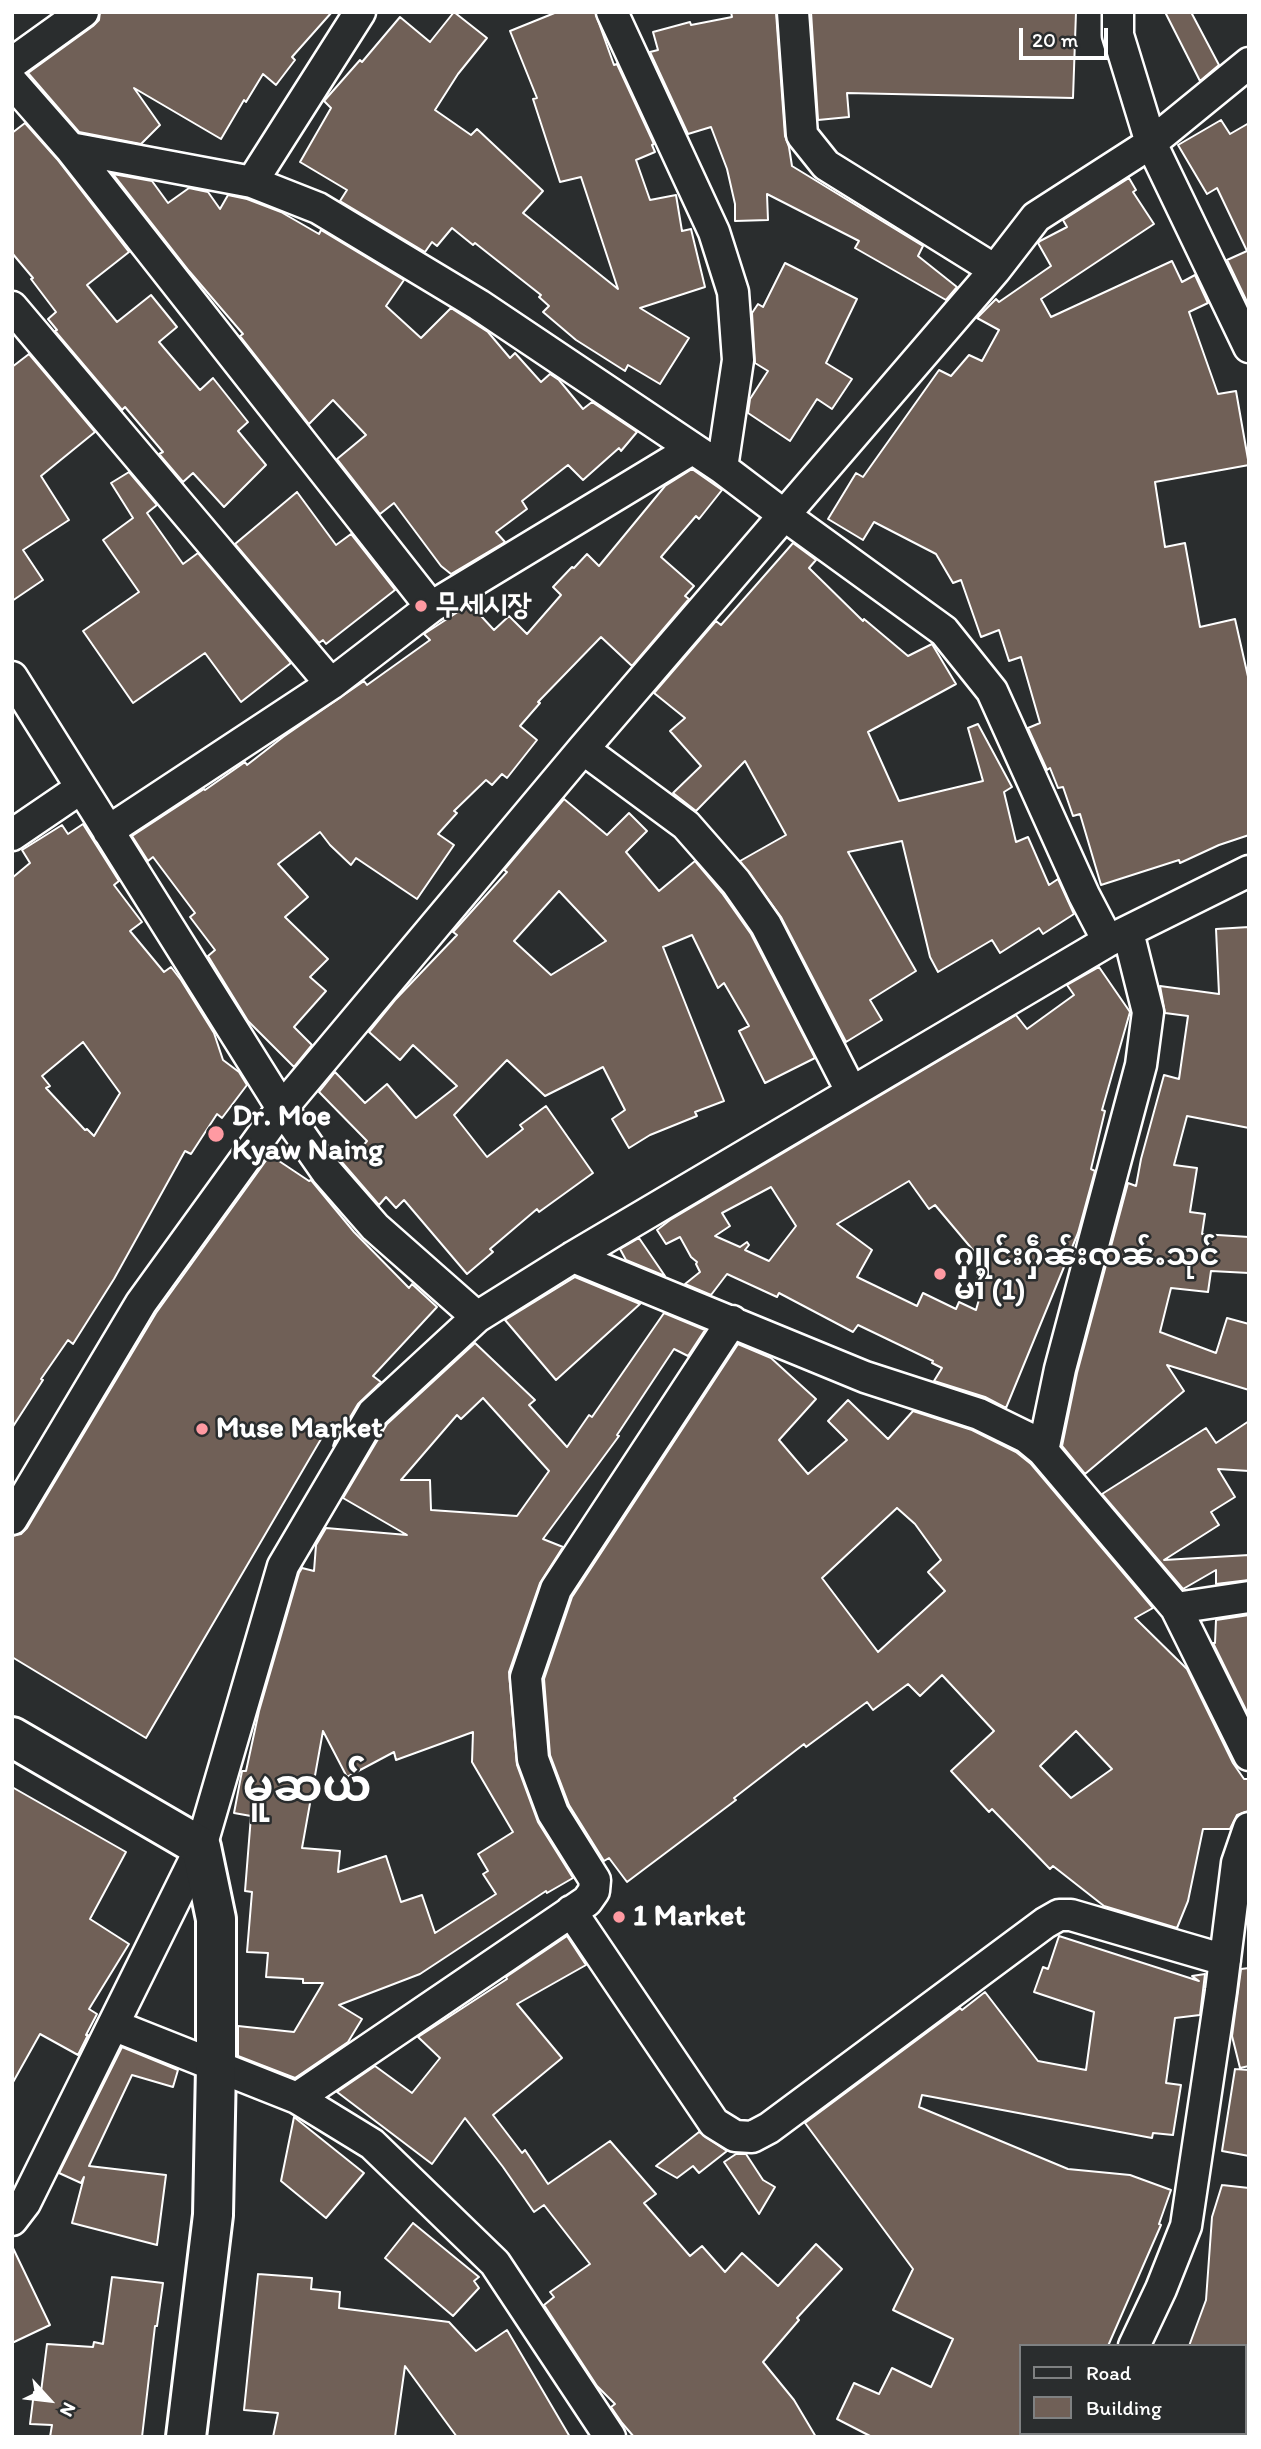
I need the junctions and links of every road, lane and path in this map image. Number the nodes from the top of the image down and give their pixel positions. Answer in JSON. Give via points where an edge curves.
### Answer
{"nodes":[{"id":1,"x":83,"y":12,"type":"edge"},
{"id":2,"x":360,"y":12,"type":"edge"},
{"id":3,"x":612,"y":12,"type":"edge"},
{"id":4,"x":793,"y":12,"type":"edge"},
{"id":5,"x":1118,"y":12,"type":"edge"},
{"id":6,"x":12,"y":63,"type":"edge"},
{"id":7,"x":1249,"y":63,"type":"edge"},
{"id":8,"x":12,"y":82,"type":"edge"},
{"id":9,"x":1151,"y":143,"type":"junction"},
{"id":10,"x":70,"y":148,"type":"junction"},
{"id":11,"x":252,"y":182,"type":"junction"},
{"id":12,"x":995,"y":270,"type":"junction"},
{"id":13,"x":12,"y":307,"type":"edge"},
{"id":14,"x":1249,"y":347,"type":"edge"},
{"id":15,"x":692,"y":449,"type":"junction"},
{"id":16,"x":722,"y":468,"type":"junction"},
{"id":17,"x":784,"y":515,"type":"junction"},
{"id":18,"x":431,"y":607,"type":"junction"},
{"id":19,"x":12,"y":677,"type":"edge"},
{"id":20,"x":331,"y":684,"type":"junction"},
{"id":21,"x":583,"y":749,"type":"junction"},
{"id":22,"x":81,"y":788,"type":"junction"},
{"id":23,"x":108,"y":831,"type":"junction"},
{"id":24,"x":12,"y":835,"type":"edge"},
{"id":25,"x":1249,"y":871,"type":"edge"},
{"id":26,"x":1118,"y":936,"type":"junction"},
{"id":27,"x":851,"y":1091,"type":"junction"},
{"id":28,"x":282,"y":1108,"type":"junction"},
{"id":29,"x":573,"y":1257,"type":"junction"},
{"id":30,"x":477,"y":1317,"type":"junction"},
{"id":31,"x":732,"y":1321,"type":"junction"},
{"id":32,"x":1043,"y":1451,"type":"junction"},
{"id":33,"x":12,"y":1519,"type":"edge"},
{"id":34,"x":1249,"y":1597,"type":"edge"},
{"id":35,"x":1177,"y":1608,"type":"junction"},
{"id":36,"x":12,"y":1737,"type":"edge"},
{"id":37,"x":1249,"y":1755,"type":"edge"},
{"id":38,"x":1249,"y":1828,"type":"edge"},
{"id":39,"x":201,"y":1847,"type":"junction"},
{"id":40,"x":571,"y":1912,"type":"junction"},
{"id":41,"x":1225,"y":1960,"type":"junction"},
{"id":42,"x":113,"y":2025,"type":"junction"},
{"id":43,"x":216,"y":2067,"type":"junction"},
{"id":44,"x":297,"y":2098,"type":"junction"},
{"id":45,"x":12,"y":2220,"type":"edge"},
{"id":46,"x":1136,"y":2344,"type":"edge"},
{"id":47,"x":186,"y":2437,"type":"edge"},
{"id":48,"x":610,"y":2437,"type":"edge"}],
"edges":[{"from":1,"to":6,"type":"street"},
{"from":2,"to":11,"type":"street"},
{"from":3,"to":16,"type":"street","via":[[714,232],[733,292],[738,360]]},
{"from":4,"to":12,"type":"street","via":[[802,135],[826,165]]},
{"from":5,"to":9,"type":"street","via":[[1118,35]]},
{"from":7,"to":9,"type":"street"},
{"from":8,"to":10,"type":"street"},
{"from":9,"to":12,"type":"street","via":[[1036,217]]},
{"from":9,"to":14,"type":"street"},
{"from":10,"to":11,"type":"street"},
{"from":10,"to":18,"type":"street"},
{"from":11,"to":15,"type":"street","via":[[318,208],[467,298]]},
{"from":12,"to":17,"type":"street"},
{"from":13,"to":20,"type":"street"},
{"from":15,"to":16,"type":"street"},
{"from":15,"to":18,"type":"street"},
{"from":16,"to":17,"type":"street"},
{"from":17,"to":21,"type":"street"},
{"from":17,"to":26,"type":"street","via":[[944,631],[992,691],[1084,895]]},
{"from":18,"to":20,"type":"street"},
{"from":19,"to":22,"type":"street"},
{"from":20,"to":23,"type":"street"},
{"from":21,"to":27,"type":"street","via":[[686,825],[736,882],[765,925]]},
{"from":21,"to":28,"type":"street"},
{"from":22,"to":23,"type":"street"},
{"from":22,"to":24,"type":"street"},
{"from":23,"to":28,"type":"street"},
{"from":25,"to":26,"type":"street"},
{"from":26,"to":27,"type":"street"},
{"from":26,"to":32,"type":"street","via":[[1148,1012],[1141,1065],[1060,1369]]},
{"from":27,"to":29,"type":"street"},
{"from":28,"to":30,"type":"street","via":[[326,1171],[375,1227]]},
{"from":28,"to":33,"type":"street","via":[[141,1303]]},
{"from":29,"to":30,"type":"street"},
{"from":29,"to":31,"type":"street"},
{"from":30,"to":39,"type":"street","via":[[373,1413],[283,1566]]},
{"from":31,"to":32,"type":"street","via":[[865,1377],[979,1415],[1026,1437]]},
{"from":31,"to":40,"type":"street","via":[[556,1590],[526,1677],[533,1759],[553,1812],[594,1880],[587,1901]]},
{"from":32,"to":35,"type":"street"},
{"from":34,"to":35,"type":"street"},
{"from":35,"to":37,"type":"street"},
{"from":36,"to":39,"type":"highway"},
{"from":38,"to":41,"type":"street","via":[[1237,1863]]},
{"from":39,"to":42,"type":"street"},
{"from":39,"to":43,"type":"highway","via":[[216,1919]]},
{"from":40,"to":41,"type":"street","via":[[714,2123],[735,2136],[752,2137],[769,2128],[1059,1915]]},
{"from":40,"to":44,"type":"street"},
{"from":41,"to":46,"type":"street","via":[[1185,2226]]},
{"from":42,"to":43,"type":"street"},
{"from":42,"to":45,"type":"street","via":[[25,2203]]},
{"from":43,"to":44,"type":"street"},
{"from":43,"to":47,"type":"highway","via":[[213,2215]]},
{"from":44,"to":48,"type":"street","via":[[372,2144],[495,2263]]}]}
